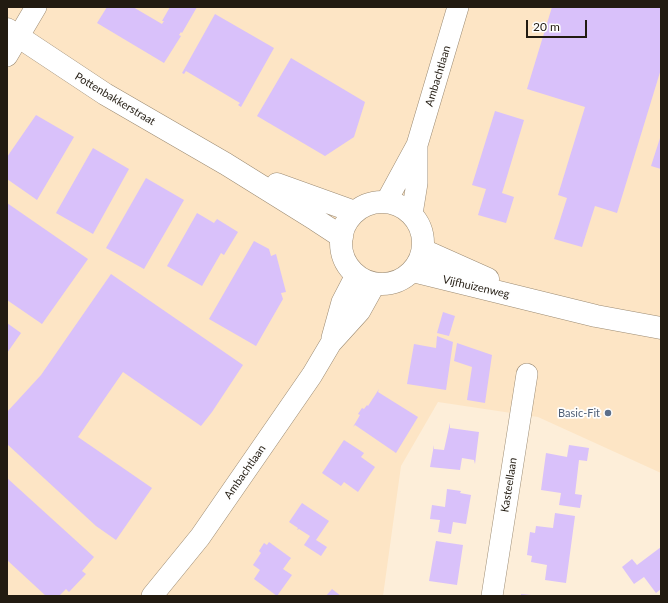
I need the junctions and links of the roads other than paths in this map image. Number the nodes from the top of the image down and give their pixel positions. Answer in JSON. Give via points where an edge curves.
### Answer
{"nodes":[{"id":1,"x":36,"y":7,"type":"edge"},
{"id":2,"x":458,"y":7,"type":"edge"},
{"id":3,"x":12,"y":33,"type":"edge"},
{"id":4,"x":7,"y":56,"type":"edge"},
{"id":5,"x":417,"y":145,"type":"junction"},
{"id":6,"x":226,"y":164,"type":"junction"},
{"id":7,"x":386,"y":202,"type":"junction"},
{"id":8,"x":355,"y":212,"type":"junction"},
{"id":9,"x":412,"y":214,"type":"junction"},
{"id":10,"x":342,"y":237,"type":"junction"},
{"id":11,"x":423,"y":250,"type":"junction"},
{"id":12,"x":413,"y":271,"type":"junction"},
{"id":13,"x":365,"y":280,"type":"junction"},
{"id":14,"x":539,"y":301,"type":"junction"},
{"id":15,"x":661,"y":328,"type":"edge"},
{"id":16,"x":527,"y":374,"type":"dead end"},
{"id":17,"x":152,"y":596,"type":"edge"},
{"id":18,"x":492,"y":596,"type":"edge"}],
"edges":[{"from":1,"to":3,"type":"street"},
{"from":2,"to":5,"type":"street","name":"Ambachtlaan"},
{"from":3,"to":4,"type":"street"},
{"from":3,"to":6,"type":"street","name":"Pottenbakkerstraat","via":[[105,94]]},
{"from":5,"to":7,"type":"street","name":"Ambachtlaan"},
{"from":5,"to":9,"type":"street","name":"Ambachtlaan","via":[[417,183]]},
{"from":6,"to":8,"type":"street","name":"Pottenbakkerstraat"},
{"from":6,"to":10,"type":"street","name":"Pottenbakkerstraat"},
{"from":7,"to":8,"type":"street","via":[[369,204]]},
{"from":7,"to":9,"type":"street","via":[[399,205]]},
{"from":8,"to":10,"type":"street","via":[[345,225]]},
{"from":9,"to":11,"type":"street","via":[[420,226]]},
{"from":10,"to":13,"type":"street","via":[[344,259]]},
{"from":11,"to":12,"type":"street","via":[[420,261]]},
{"from":11,"to":14,"type":"street","name":"Vijfhuizenweg"},
{"from":12,"to":13,"type":"street","via":[[388,284]]},
{"from":12,"to":14,"type":"street","name":"Vijfhuizenweg"},
{"from":13,"to":17,"type":"street","name":"Ambachtlaan","via":[[342,302],[331,343],[312,375],[200,537]]},
{"from":14,"to":15,"type":"street","name":"Vijfhuizenweg","via":[[596,316]]},
{"from":16,"to":18,"type":"street","name":"Kasteellaan"}]}
